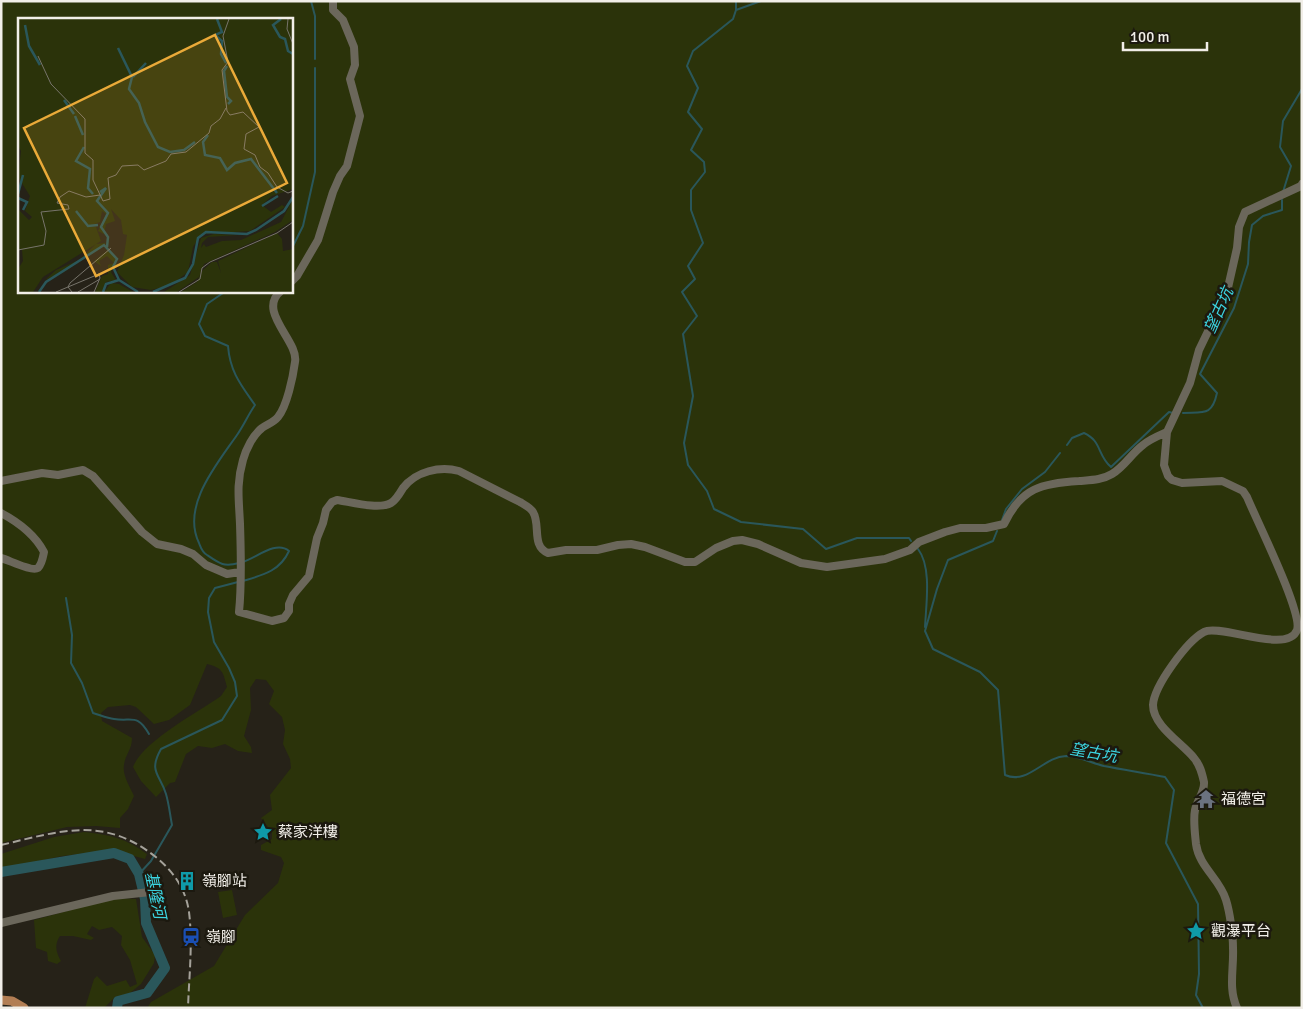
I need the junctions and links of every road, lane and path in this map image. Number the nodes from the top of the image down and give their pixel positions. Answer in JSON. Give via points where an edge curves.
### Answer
{"nodes":[{"id":1,"x":333,"y":1,"type":"edge"},
{"id":2,"x":1302,"y":184,"type":"edge"},
{"id":3,"x":292,"y":281,"type":"edge"},
{"id":4,"x":280,"y":292,"type":"edge"},
{"id":5,"x":1167,"y":432,"type":"junction"},
{"id":6,"x":1,"y":481,"type":"edge"},
{"id":7,"x":1,"y":512,"type":"edge"},
{"id":8,"x":1,"y":558,"type":"edge"},
{"id":9,"x":240,"y":572,"type":"junction"},
{"id":10,"x":160,"y":891,"type":"dead end"},
{"id":11,"x":1,"y":922,"type":"edge"},
{"id":12,"x":1,"y":1000,"type":"edge"},
{"id":13,"x":24,"y":1008,"type":"edge"},
{"id":14,"x":1237,"y":1008,"type":"edge"}],
"edges":[{"from":1,"to":3,"type":"street","via":[[333,10],[343,20],[354,47],[355,65],[350,79],[360,116],[348,166],[333,192],[318,240]]},
{"from":2,"to":5,"type":"street","via":[[1245,212],[1238,227],[1237,248],[1226,292]]},
{"from":4,"to":9,"type":"street","via":[[272,301],[273,308],[282,333],[295,352],[296,361],[284,407],[252,440],[244,458],[238,484]]},
{"from":5,"to":9,"type":"street","via":[[1143,444],[1115,472],[1103,478],[1057,482],[1024,494],[1004,524],[960,528],[919,542],[910,550],[885,559],[827,567],[800,562],[742,540],[716,548],[695,562],[685,562],[631,544],[548,553],[537,541],[537,523],[530,508],[459,471],[438,469],[414,478],[392,503],[382,506],[332,502],[317,538],[309,576],[293,595],[284,618],[272,621],[238,612]]},
{"from":5,"to":14,"type":"street","via":[[1164,466],[1172,480],[1182,483],[1222,480],[1248,497],[1298,623],[1295,634],[1288,639],[1205,631],[1168,672],[1157,689],[1153,705],[1161,724],[1201,769],[1204,785],[1194,812],[1196,846],[1203,865],[1222,889],[1226,900],[1233,948],[1231,990]]},
{"from":6,"to":9,"type":"street","via":[[83,470],[93,476],[142,532],[157,544],[193,554],[206,565],[227,574]]},
{"from":7,"to":8,"type":"street","via":[[38,541],[44,552],[41,563],[32,570]]},
{"from":10,"to":11,"type":"street","via":[[83,902]]},
{"from":12,"to":13,"type":"main road","via":[[12,1001]]}]}
